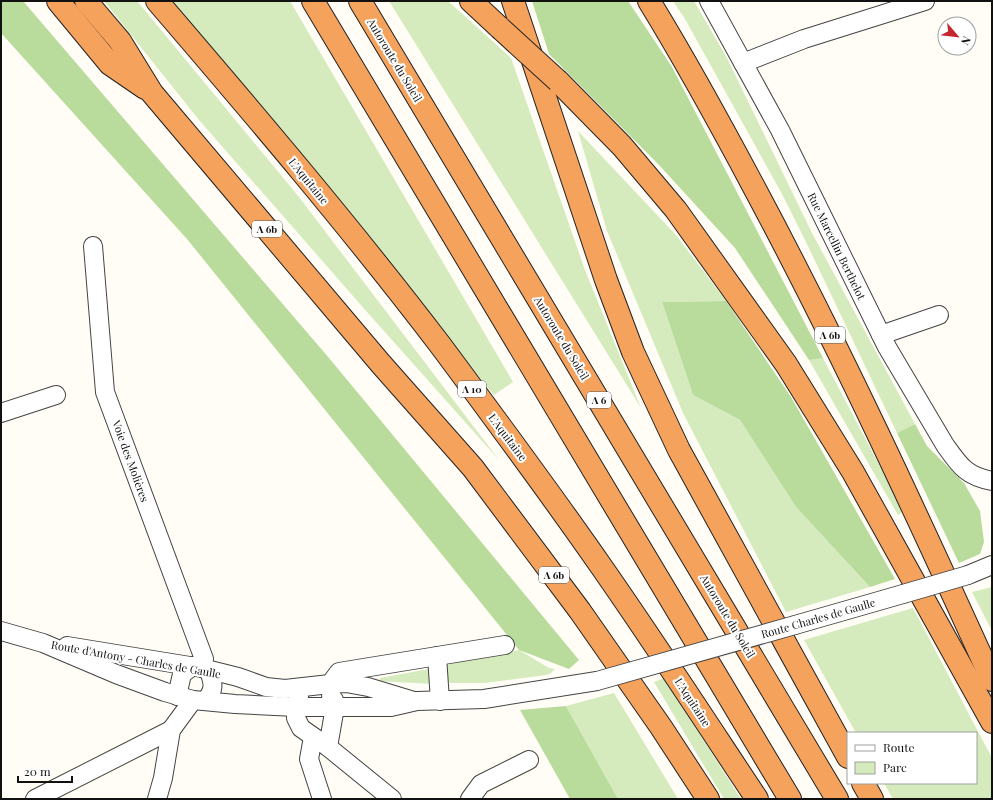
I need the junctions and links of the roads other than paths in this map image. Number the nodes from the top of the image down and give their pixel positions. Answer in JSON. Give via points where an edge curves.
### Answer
{"nodes":[{"id":1,"x":58,"y":1,"type":"edge"},
{"id":2,"x":86,"y":1,"type":"edge"},
{"id":3,"x":157,"y":1,"type":"edge"},
{"id":4,"x":313,"y":1,"type":"edge"},
{"id":5,"x":360,"y":1,"type":"edge"},
{"id":6,"x":471,"y":1,"type":"edge"},
{"id":7,"x":512,"y":1,"type":"edge"},
{"id":8,"x":649,"y":1,"type":"edge"},
{"id":9,"x":709,"y":1,"type":"edge"},
{"id":10,"x":925,"y":1,"type":"edge"},
{"id":11,"x":743,"y":63,"type":"junction"},
{"id":12,"x":152,"y":93,"type":"junction"},
{"id":13,"x":93,"y":246,"type":"dead end"},
{"id":14,"x":939,"y":315,"type":"dead end"},
{"id":15,"x":881,"y":336,"type":"junction"},
{"id":16,"x":56,"y":395,"type":"dead end"},
{"id":17,"x":1,"y":413,"type":"edge"},
{"id":18,"x":985,"y":480,"type":"edge"},
{"id":19,"x":992,"y":493,"type":"edge"},
{"id":20,"x":992,"y":565,"type":"edge"},
{"id":21,"x":1,"y":631,"type":"edge"},
{"id":22,"x":43,"y":643,"type":"junction"},
{"id":23,"x":505,"y":645,"type":"dead end"},
{"id":24,"x":437,"y":656,"type":"junction"},
{"id":25,"x":201,"y":668,"type":"junction"},
{"id":26,"x":992,"y":680,"type":"edge"},
{"id":27,"x":597,"y":681,"type":"joint"},
{"id":28,"x":325,"y":684,"type":"junction"},
{"id":29,"x":302,"y":688,"type":"junction"},
{"id":30,"x":192,"y":699,"type":"junction"},
{"id":31,"x":417,"y":701,"type":"junction"},
{"id":32,"x":440,"y":701,"type":"junction"},
{"id":33,"x":296,"y":707,"type":"junction"},
{"id":34,"x":335,"y":707,"type":"junction"},
{"id":35,"x":992,"y":722,"type":"edge"},
{"id":36,"x":170,"y":730,"type":"junction"},
{"id":37,"x":313,"y":737,"type":"junction"},
{"id":38,"x":328,"y":747,"type":"junction"},
{"id":39,"x":847,"y":755,"type":"edge"},
{"id":40,"x":529,"y":760,"type":"dead end"},
{"id":41,"x":864,"y":784,"type":"edge"},
{"id":42,"x":35,"y":799,"type":"edge"},
{"id":43,"x":157,"y":799,"type":"edge"},
{"id":44,"x":322,"y":799,"type":"edge"},
{"id":45,"x":392,"y":799,"type":"edge"},
{"id":46,"x":470,"y":799,"type":"edge"},
{"id":47,"x":708,"y":799,"type":"edge"},
{"id":48,"x":757,"y":799,"type":"edge"},
{"id":49,"x":790,"y":799,"type":"edge"},
{"id":50,"x":838,"y":799,"type":"edge"},
{"id":51,"x":872,"y":799,"type":"edge"}],
"edges":[{"from":1,"to":12,"type":"highway","via":[[110,64]]},
{"from":2,"to":12,"type":"highway","number":"A 6b","via":[[120,41]]},
{"from":3,"to":48,"type":"highway","name":"L'Aquitaine","number":"A 10","via":[[363,247],[439,345],[599,564]]},
{"from":4,"to":49,"type":"highway"},
{"from":5,"to":50,"type":"highway","name":"Autoroute du Soleil","number":"A 6"},
{"from":6,"to":35,"type":"highway","bridge":true,"via":[[558,81],[622,146],[676,210],[786,364],[853,472]]},
{"from":7,"to":39,"type":"highway","via":[[606,280],[634,352],[679,450]]},
{"from":8,"to":26,"type":"highway","number":"A 6b","via":[[722,126],[795,264],[861,398]]},
{"from":9,"to":11,"type":"street","name":"Rue Marcellin Berthelot"},
{"from":10,"to":11,"type":"street","via":[[804,39]]},
{"from":11,"to":15,"type":"street","name":"Rue Marcellin Berthelot","via":[[780,130]]},
{"from":12,"to":47,"type":"highway","number":"A 6b","via":[[381,364],[473,468],[580,610]]},
{"from":13,"to":25,"type":"street","name":"Voie des Molières","via":[[105,392],[204,659]]},
{"from":14,"to":15,"type":"street"},
{"from":15,"to":18,"type":"street","name":"Rue Marcellin Berthelot","via":[[945,445],[966,472]]},
{"from":16,"to":17,"type":"street"},
{"from":18,"to":19,"type":"street","name":"Rue Marcellin Berthelot"},
{"from":20,"to":27,"type":"street","name":"Route Charles de Gaulle","bridge":true,"via":[[968,575]]},
{"from":21,"to":22,"type":"street","name":"Route d'Antony - Charles de Gaulle"},
{"from":22,"to":25,"type":"street","name":"Route d'Antony - Charles de Gaulle"},
{"from":22,"to":30,"type":"street","name":"Route d'Antony - Charles de Gaulle","via":[[116,674]]},
{"from":23,"to":24,"type":"street"},
{"from":24,"to":28,"type":"street","via":[[338,672]]},
{"from":24,"to":32,"type":"street"},
{"from":25,"to":29,"type":"street","name":"Route d'Antony - Charles de Gaulle","via":[[266,687]]},
{"from":25,"to":30,"type":"street","via":[[182,674]]},
{"from":25,"to":30,"type":"street","name":"Voie des Molières","via":[[213,680],[212,694]]},
{"from":27,"to":32,"type":"street","name":"Route d'Antony - Charles de Gaulle","via":[[484,699]]},
{"from":28,"to":29,"type":"street","name":"Route d'Antony - Charles de Gaulle"},
{"from":28,"to":31,"type":"street","name":"Route d'Antony - Charles de Gaulle","via":[[346,683],[368,687]]},
{"from":28,"to":34,"type":"street"},
{"from":29,"to":33,"type":"street"},
{"from":30,"to":33,"type":"street","name":"Route d'Antony - Charles de Gaulle"},
{"from":30,"to":36,"type":"street"},
{"from":31,"to":32,"type":"street","name":"Route d'Antony - Charles de Gaulle"},
{"from":31,"to":34,"type":"street","name":"Route d'Antony - Charles de Gaulle","via":[[391,707]]},
{"from":33,"to":34,"type":"street","name":"Route d'Antony - Charles de Gaulle"},
{"from":33,"to":37,"type":"street","via":[[296,718],[301,728]]},
{"from":34,"to":38,"type":"street"},
{"from":36,"to":42,"type":"street"},
{"from":36,"to":43,"type":"street","via":[[163,778]]},
{"from":37,"to":38,"type":"street"},
{"from":37,"to":44,"type":"street","via":[[309,759]]},
{"from":38,"to":45,"type":"street"},
{"from":40,"to":46,"type":"street","via":[[481,784]]},
{"from":41,"to":51,"type":"highway"}]}
